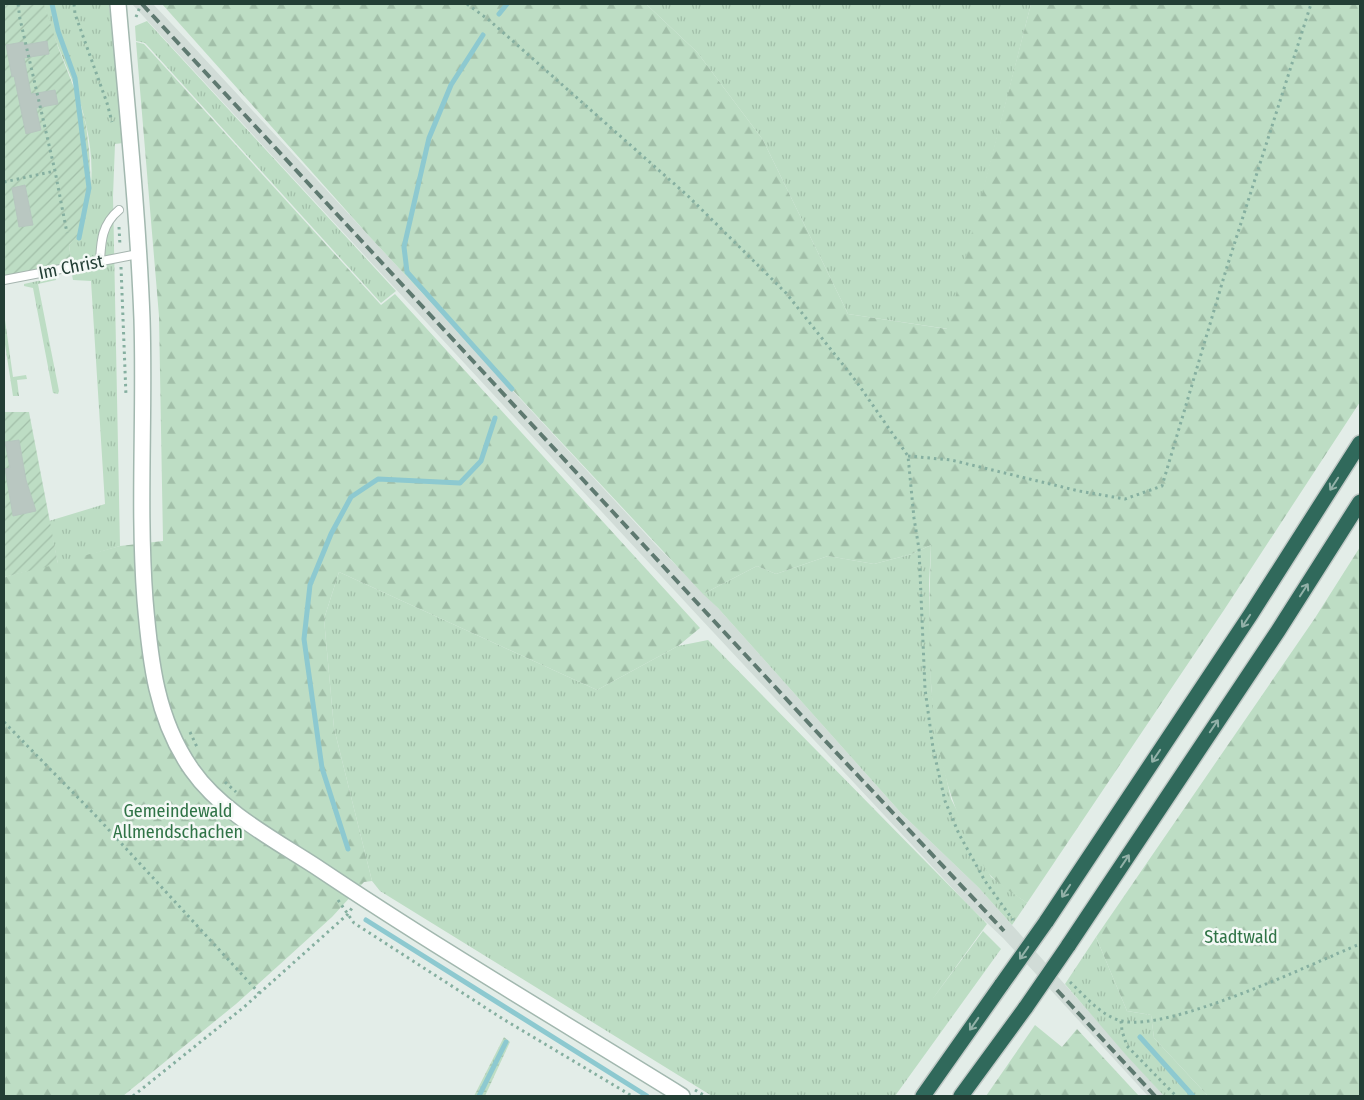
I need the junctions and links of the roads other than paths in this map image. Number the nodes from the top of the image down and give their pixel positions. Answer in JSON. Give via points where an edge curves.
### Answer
{"nodes":[{"id":1,"x":118,"y":4,"type":"edge"},
{"id":2,"x":119,"y":210,"type":"dead end"},
{"id":3,"x":138,"y":254,"type":"junction"},
{"id":4,"x":100,"y":261,"type":"junction"},
{"id":5,"x":4,"y":280,"type":"edge"},
{"id":6,"x":1360,"y":443,"type":"edge"},
{"id":7,"x":1360,"y":502,"type":"edge"},
{"id":8,"x":682,"y":1096,"type":"edge"},
{"id":9,"x":923,"y":1096,"type":"edge"},
{"id":10,"x":961,"y":1096,"type":"edge"}],
"edges":[{"from":1,"to":3,"type":"main road"},
{"from":2,"to":4,"type":"lane","via":[[111,216],[101,235]]},
{"from":3,"to":4,"type":"lane","name":"Im Christ"},
{"from":3,"to":8,"type":"main road","via":[[143,381],[141,541],[149,649],[156,694],[169,730],[191,770],[222,804],[238,815],[360,896]]},
{"from":4,"to":5,"type":"lane","name":"Im Christ"},
{"from":6,"to":9,"type":"highway","one_way":true,"bridge":true,"via":[[1251,614],[1046,922]]},
{"from":10,"to":7,"type":"highway","one_way":true,"bridge":true,"via":[[1068,946]]}]}
